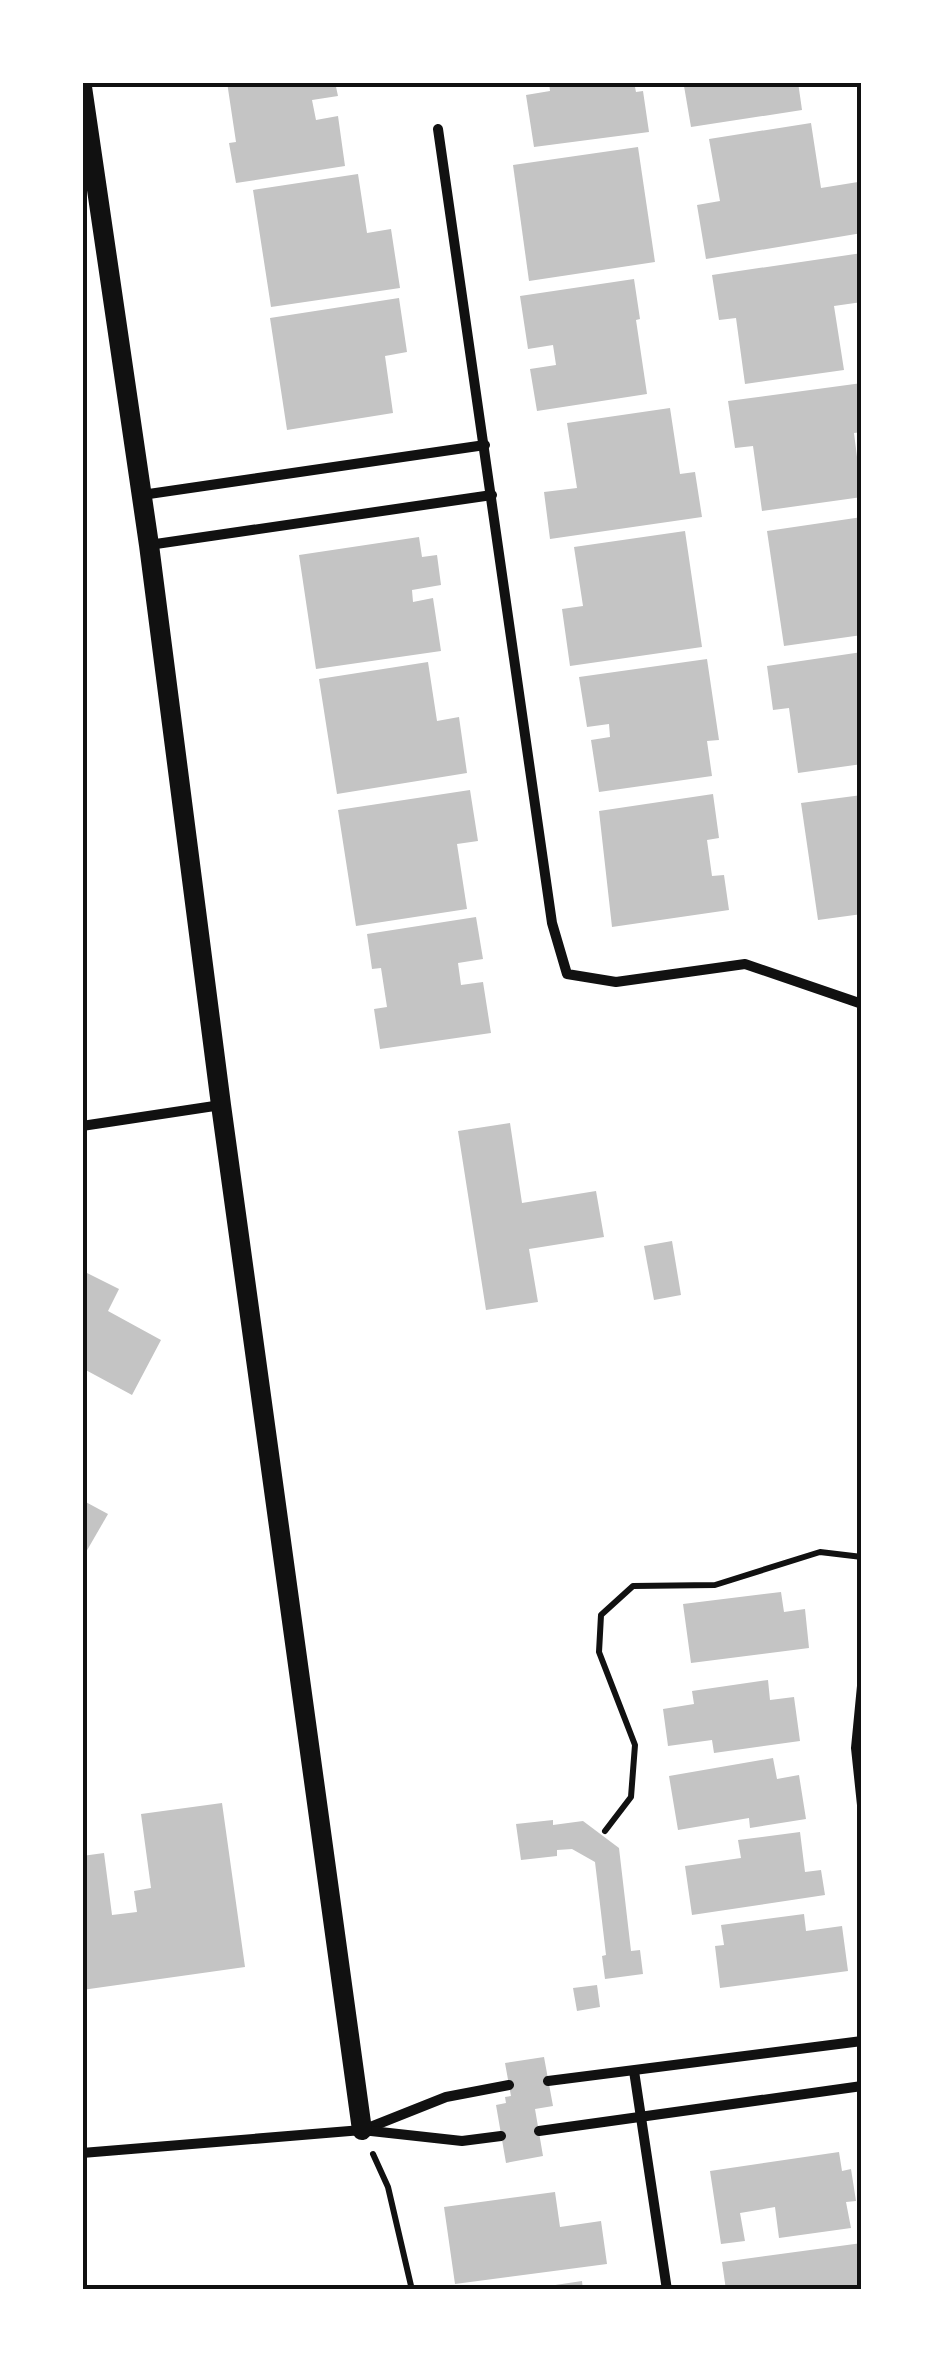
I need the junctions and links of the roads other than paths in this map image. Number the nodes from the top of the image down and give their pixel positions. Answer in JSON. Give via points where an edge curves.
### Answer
{"nodes":[{"id":1,"x":82,"y":88,"type":"edge"},
{"id":2,"x":438,"y":129,"type":"dead end"},
{"id":3,"x":485,"y":445,"type":"junction"},
{"id":4,"x":142,"y":495,"type":"junction"},
{"id":5,"x":492,"y":495,"type":"junction"},
{"id":6,"x":149,"y":545,"type":"junction"},
{"id":7,"x":862,"y":1004,"type":"edge"},
{"id":8,"x":221,"y":1105,"type":"junction"},
{"id":9,"x":82,"y":1126,"type":"edge"},
{"id":10,"x":862,"y":1686,"type":"edge"},
{"id":11,"x":862,"y":1805,"type":"edge"},
{"id":12,"x":862,"y":2041,"type":"edge"},
{"id":13,"x":634,"y":2072,"type":"junction"},
{"id":14,"x":548,"y":2081,"type":"dead end"},
{"id":15,"x":509,"y":2085,"type":"dead end"},
{"id":16,"x":862,"y":2086,"type":"edge"},
{"id":17,"x":640,"y":2116,"type":"junction"},
{"id":18,"x":362,"y":2130,"type":"junction"},
{"id":19,"x":539,"y":2131,"type":"dead end"},
{"id":20,"x":502,"y":2136,"type":"dead end"},
{"id":21,"x":82,"y":2153,"type":"edge"},
{"id":22,"x":667,"y":2290,"type":"edge"}],
"edges":[{"from":1,"to":4,"type":"main road"},
{"from":2,"to":3,"type":"street"},
{"from":3,"to":4,"type":"street"},
{"from":3,"to":5,"type":"street"},
{"from":4,"to":6,"type":"main road"},
{"from":5,"to":6,"type":"street"},
{"from":5,"to":7,"type":"street","via":[[552,923],[567,974],[616,982],[745,964]]},
{"from":6,"to":8,"type":"main road"},
{"from":8,"to":9,"type":"street"},
{"from":8,"to":18,"type":"main road"},
{"from":10,"to":11,"type":"street","via":[[856,1748]]},
{"from":12,"to":13,"type":"street"},
{"from":13,"to":14,"type":"street"},
{"from":13,"to":17,"type":"street"},
{"from":15,"to":18,"type":"street","via":[[446,2097]]},
{"from":16,"to":17,"type":"street"},
{"from":17,"to":19,"type":"street"},
{"from":17,"to":22,"type":"street"},
{"from":18,"to":20,"type":"street","via":[[462,2141]]},
{"from":18,"to":21,"type":"street"}]}
